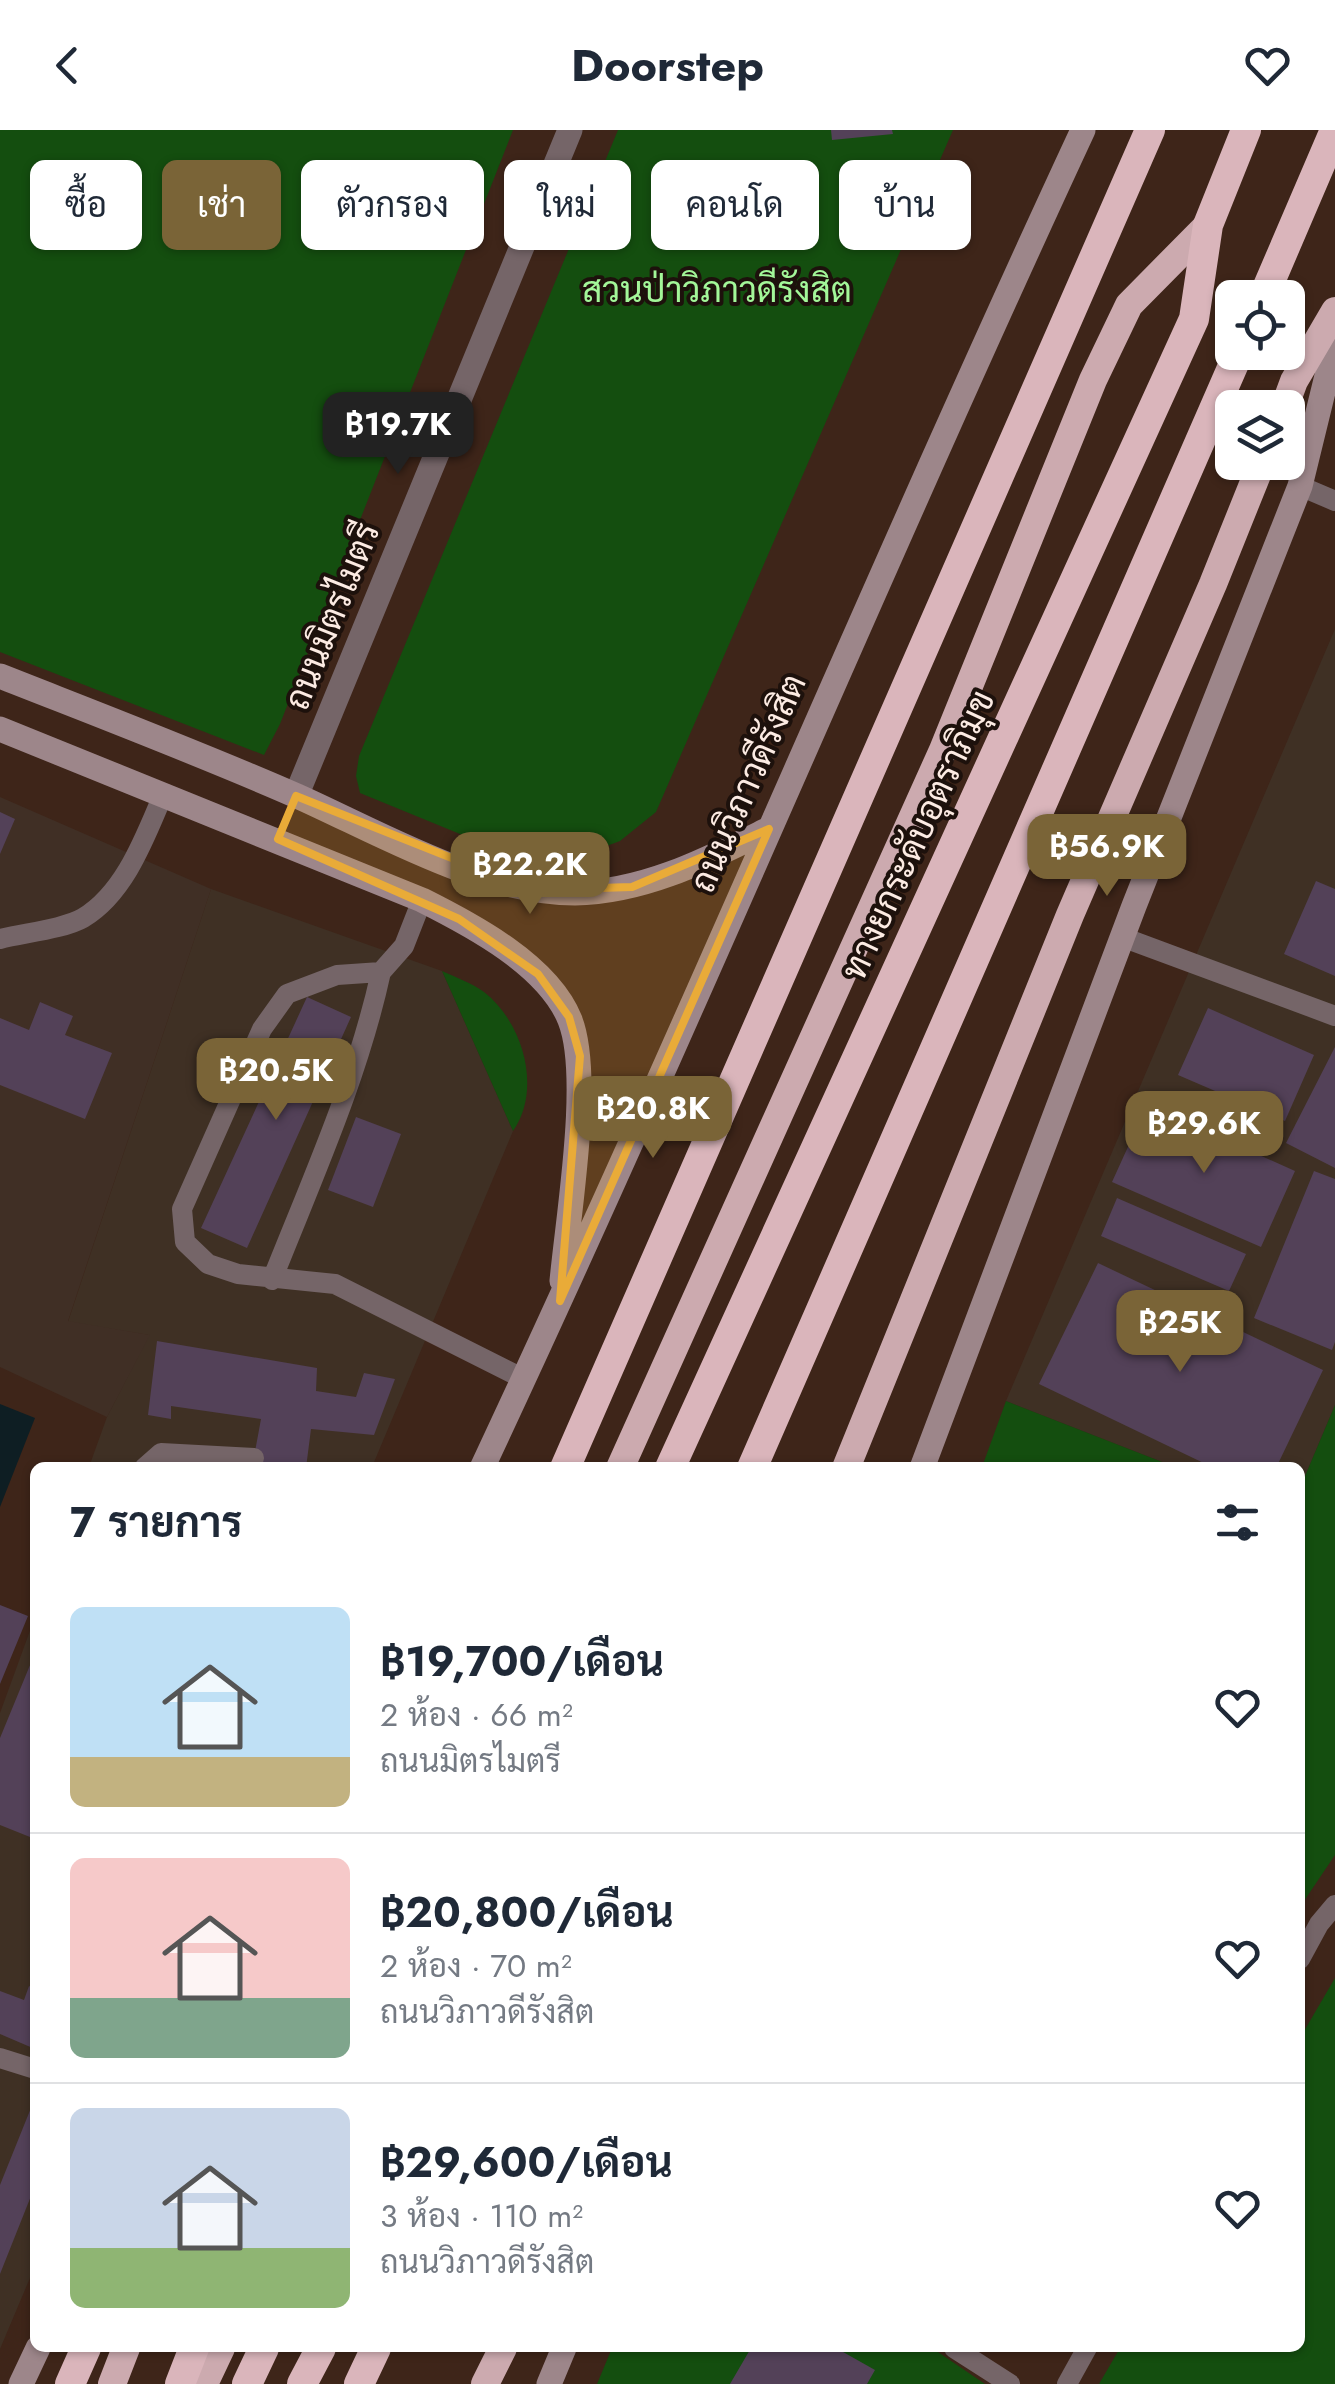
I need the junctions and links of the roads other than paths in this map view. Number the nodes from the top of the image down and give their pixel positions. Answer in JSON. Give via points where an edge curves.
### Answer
{"nodes":[{"id":1,"x":570,"y":130,"type":"edge"},
{"id":2,"x":1083,"y":130,"type":"edge"},
{"id":3,"x":1150,"y":130,"type":"edge"},
{"id":4,"x":1246,"y":130,"type":"edge"},
{"id":5,"x":1335,"y":130,"type":"edge"},
{"id":6,"x":1208,"y":225,"type":"junction"},
{"id":7,"x":1271,"y":280,"type":"edge"},
{"id":8,"x":1335,"y":310,"type":"edge"},
{"id":9,"x":1335,"y":344,"type":"edge"},
{"id":10,"x":1231,"y":370,"type":"edge"},
{"id":11,"x":1291,"y":390,"type":"edge"},
{"id":12,"x":1255,"y":480,"type":"edge"},
{"id":13,"x":1300,"y":486,"type":"junction"},
{"id":14,"x":1335,"y":502,"type":"edge"},
{"id":15,"x":0,"y":676,"type":"edge"},
{"id":16,"x":0,"y":729,"type":"edge"},
{"id":17,"x":164,"y":795,"type":"junction"},
{"id":18,"x":296,"y":796,"type":"junction"},
{"id":19,"x":769,"y":830,"type":"junction"},
{"id":20,"x":278,"y":839,"type":"junction"},
{"id":21,"x":422,"y":900,"type":"junction"},
{"id":22,"x":1122,"y":937,"type":"junction"},
{"id":23,"x":0,"y":938,"type":"edge"},
{"id":24,"x":382,"y":972,"type":"junction"},
{"id":25,"x":1335,"y":1016,"type":"edge"},
{"id":26,"x":272,"y":1280,"type":"junction"},
{"id":27,"x":560,"y":1301,"type":"junction"},
{"id":28,"x":524,"y":1379,"type":"junction"},
{"id":29,"x":254,"y":1458,"type":"dead end"},
{"id":30,"x":151,"y":1462,"type":"edge"},
{"id":31,"x":485,"y":1462,"type":"edge"},
{"id":32,"x":568,"y":1462,"type":"edge"},
{"id":33,"x":623,"y":1462,"type":"edge"},
{"id":34,"x":673,"y":1462,"type":"edge"},
{"id":35,"x":755,"y":1462,"type":"edge"},
{"id":36,"x":848,"y":1462,"type":"edge"},
{"id":37,"x":924,"y":1462,"type":"edge"},
{"id":38,"x":1335,"y":1905,"type":"edge"},
{"id":39,"x":1305,"y":1950,"type":"edge"},
{"id":40,"x":0,"y":2058,"type":"edge"},
{"id":41,"x":30,"y":2067,"type":"edge"},
{"id":42,"x":36,"y":2352,"type":"edge"},
{"id":43,"x":124,"y":2352,"type":"edge"},
{"id":44,"x":192,"y":2352,"type":"edge"},
{"id":45,"x":220,"y":2352,"type":"edge"},
{"id":46,"x":262,"y":2352,"type":"edge"},
{"id":47,"x":319,"y":2352,"type":"edge"},
{"id":48,"x":374,"y":2352,"type":"edge"},
{"id":49,"x":501,"y":2352,"type":"edge"},
{"id":50,"x":562,"y":2352,"type":"edge"},
{"id":51,"x":960,"y":2352,"type":"edge"},
{"id":52,"x":1085,"y":2352,"type":"edge"},
{"id":53,"x":22,"y":2384,"type":"edge"},
{"id":54,"x":112,"y":2384,"type":"edge"},
{"id":55,"x":180,"y":2384,"type":"edge"},
{"id":56,"x":204,"y":2384,"type":"edge"},
{"id":57,"x":247,"y":2384,"type":"edge"},
{"id":58,"x":302,"y":2384,"type":"edge"},
{"id":59,"x":359,"y":2384,"type":"edge"},
{"id":60,"x":486,"y":2384,"type":"edge"},
{"id":61,"x":549,"y":2384,"type":"edge"},
{"id":62,"x":1010,"y":2384,"type":"edge"},
{"id":63,"x":1067,"y":2384,"type":"edge"}],
"edges":[{"from":1,"to":18,"type":"street","name":"ถนนมิตรไมตรี"},
{"from":2,"to":19,"type":"main road","name":"ถนนวิภาวดีรังสิต"},
{"from":3,"to":32,"type":"highway"},
{"from":4,"to":6,"type":"highway","name":"ทางยกระดับอุตราภิมุข"},
{"from":5,"to":7,"type":"highway"},
{"from":6,"to":33,"type":"highway","via":[[1129,305],[1100,365],[944,750]]},
{"from":6,"to":34,"type":"highway","name":"ทางยกระดับอุตราภิมุข","via":[[1194,319]]},
{"from":8,"to":11,"type":"highway"},
{"from":9,"to":13,"type":"main road"},
{"from":10,"to":35,"type":"highway"},
{"from":12,"to":36,"type":"highway"},
{"from":13,"to":14,"type":"lane"},
{"from":13,"to":22,"type":"main road"},
{"from":15,"to":18,"type":"main road"},
{"from":16,"to":17,"type":"main road"},
{"from":17,"to":20,"type":"main road"},
{"from":17,"to":23,"type":"lane","via":[[111,895],[81,920]]},
{"from":18,"to":19,"type":"main road","via":[[511,887],[547,891],[632,886]]},
{"from":18,"to":20,"type":"main road"},
{"from":19,"to":27,"type":"main road","name":"ถนนวิภาวดีรังสิต"},
{"from":20,"to":21,"type":"main road"},
{"from":21,"to":24,"type":"lane","via":[[404,946]]},
{"from":21,"to":27,"type":"main road","via":[[538,974],[569,1016],[580,1056]]},
{"from":22,"to":25,"type":"lane"},
{"from":22,"to":37,"type":"main road"},
{"from":24,"to":26,"type":"lane","via":[[356,1061]]},
{"from":24,"to":26,"type":"lane","via":[[337,975],[287,994],[262,1029],[182,1209],[185,1242],[208,1264]]},
{"from":26,"to":28,"type":"lane","via":[[335,1284]]},
{"from":27,"to":28,"type":"main road","name":"ถนนวิภาวดีรังสิต"},
{"from":28,"to":31,"type":"main road","name":"ถนนวิภาวดีรังสิต"},
{"from":29,"to":30,"type":"lane","via":[[162,1453]]},
{"from":38,"to":39,"type":"lane"},
{"from":40,"to":41,"type":"lane"},
{"from":42,"to":53,"type":"main road"},
{"from":43,"to":54,"type":"highway"},
{"from":44,"to":55,"type":"highway"},
{"from":45,"to":56,"type":"highway"},
{"from":46,"to":57,"type":"highway"},
{"from":47,"to":58,"type":"highway"},
{"from":48,"to":59,"type":"highway"},
{"from":49,"to":60,"type":"highway"},
{"from":50,"to":61,"type":"main road"},
{"from":51,"to":62,"type":"lane"},
{"from":52,"to":63,"type":"lane"}]}
